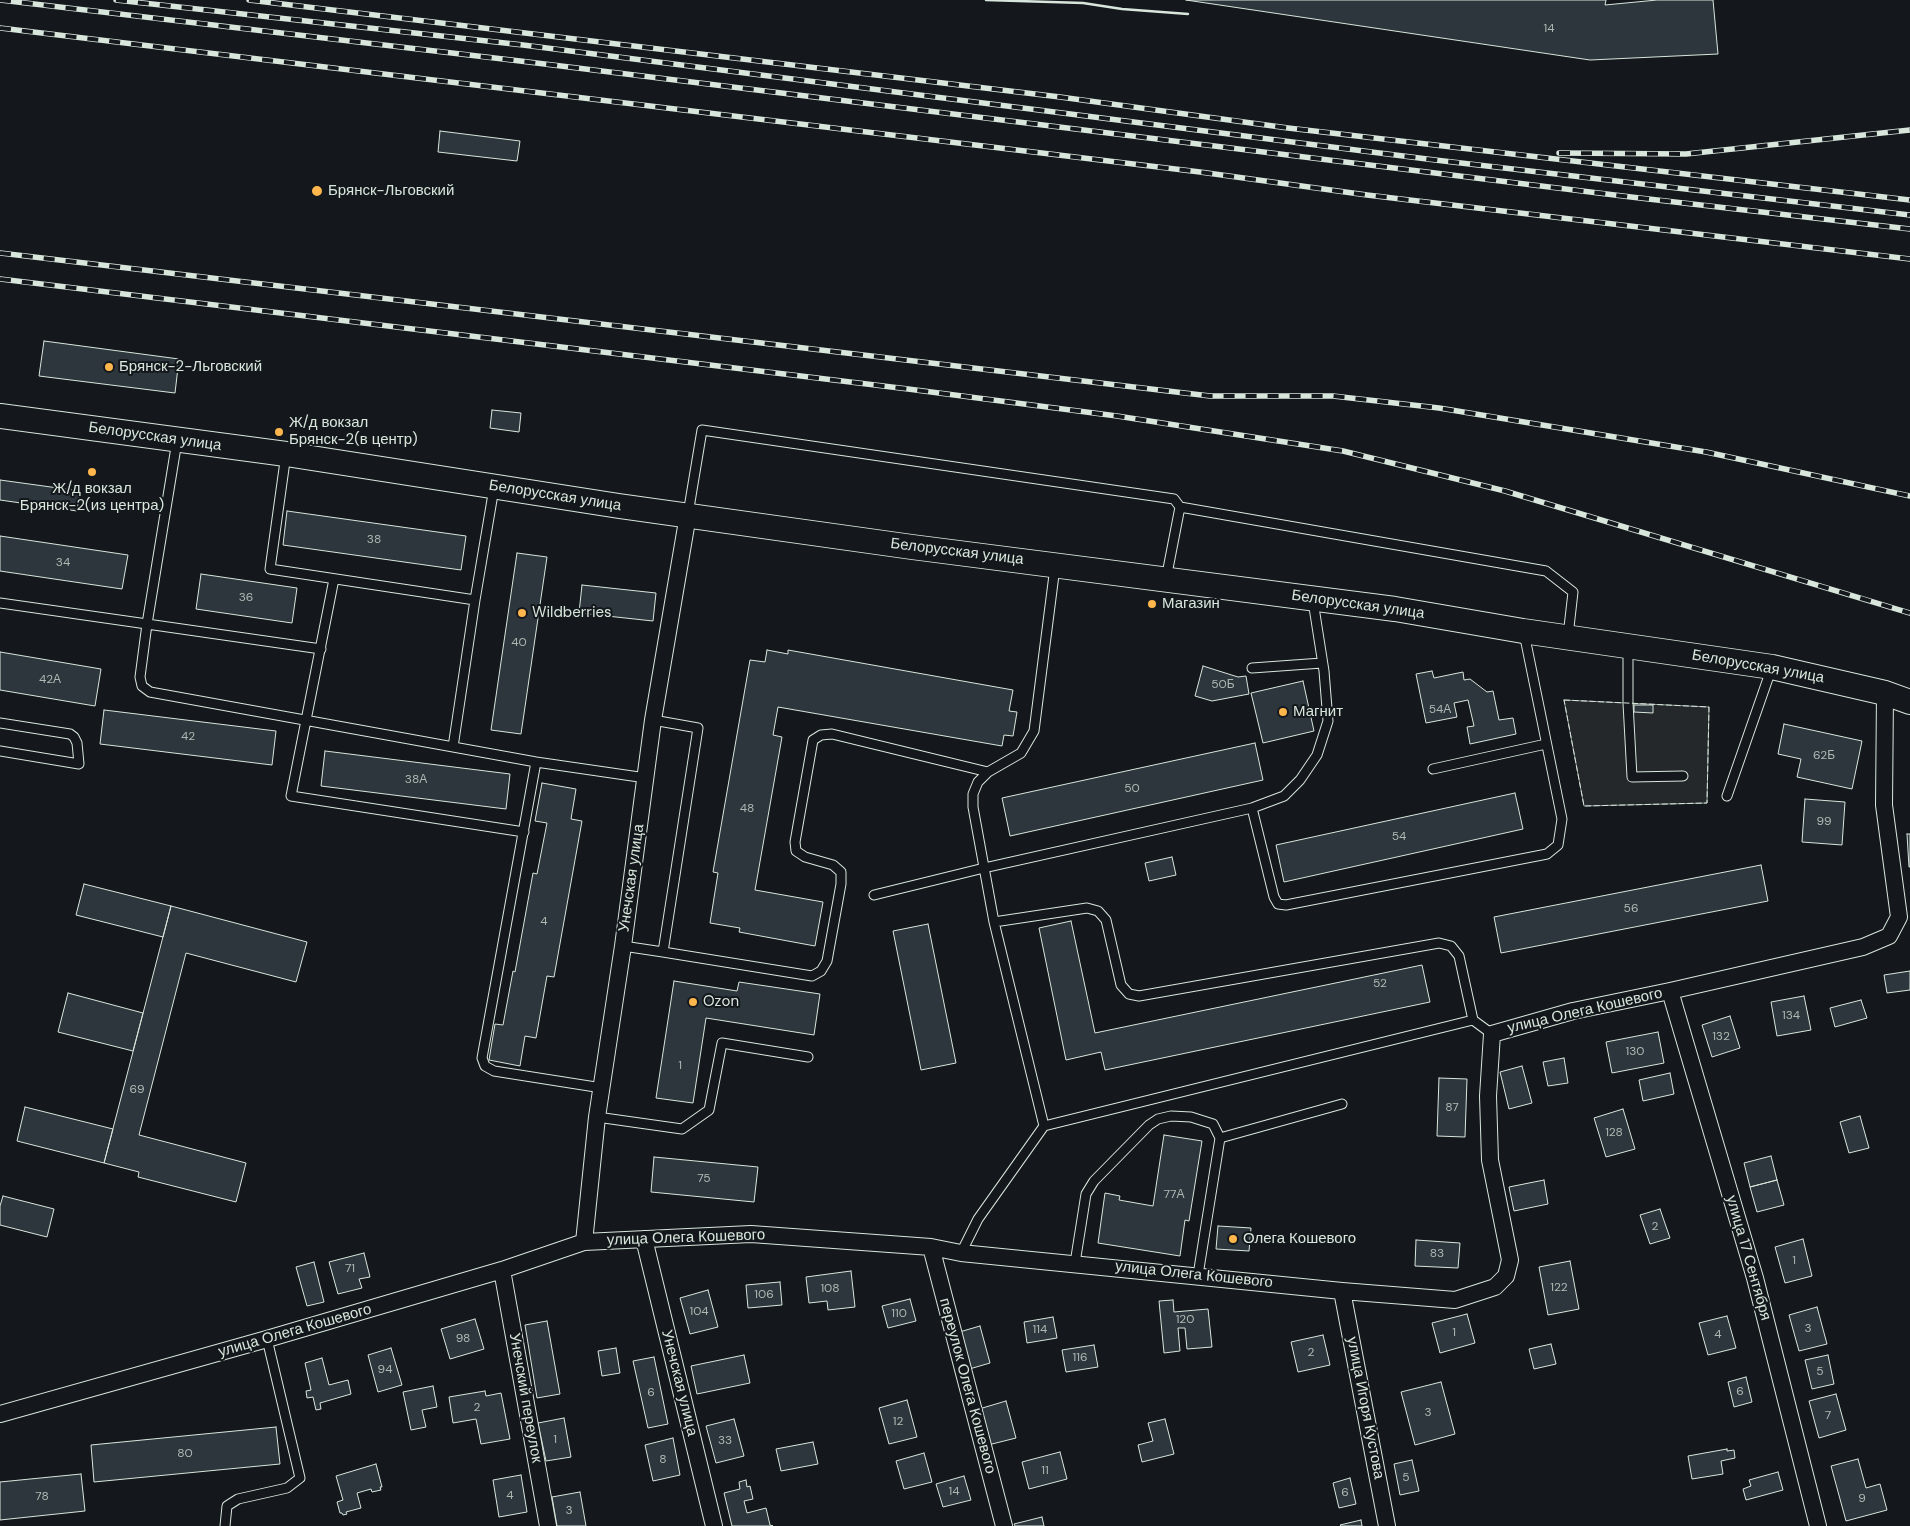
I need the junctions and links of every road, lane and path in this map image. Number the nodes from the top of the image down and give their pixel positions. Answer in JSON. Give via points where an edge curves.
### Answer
{"nodes":[{"id":1,"x":0,"y":416,"type":"edge"},
{"id":2,"x":178,"y":441,"type":"junction"},
{"id":3,"x":286,"y":454,"type":"junction"},
{"id":4,"x":494,"y":486,"type":"junction"},
{"id":5,"x":1180,"y":507,"type":"junction"},
{"id":6,"x":688,"y":515,"type":"junction"},
{"id":7,"x":1056,"y":564,"type":"junction"},
{"id":8,"x":334,"y":579,"type":"junction"},
{"id":9,"x":1166,"y":579,"type":"junction"},
{"id":10,"x":1313,"y":598,"type":"junction"},
{"id":11,"x":475,"y":600,"type":"junction"},
{"id":12,"x":0,"y":603,"type":"edge"},
{"id":13,"x":147,"y":624,"type":"junction"},
{"id":14,"x":1523,"y":630,"type":"junction"},
{"id":15,"x":1568,"y":636,"type":"junction"},
{"id":16,"x":1628,"y":645,"type":"junction"},
{"id":17,"x":321,"y":650,"type":"junction"},
{"id":18,"x":1322,"y":663,"type":"junction"},
{"id":19,"x":1772,"y":667,"type":"junction"},
{"id":20,"x":1252,"y":668,"type":"dead end"},
{"id":21,"x":1885,"y":693,"type":"junction"},
{"id":22,"x":1910,"y":702,"type":"edge"},
{"id":23,"x":306,"y":720,"type":"junction"},
{"id":24,"x":653,"y":720,"type":"junction"},
{"id":25,"x":0,"y":722,"type":"edge"},
{"id":26,"x":1546,"y":744,"type":"junction"},
{"id":27,"x":453,"y":747,"type":"junction"},
{"id":28,"x":0,"y":751,"type":"edge"},
{"id":29,"x":536,"y":762,"type":"junction"},
{"id":30,"x":1433,"y":769,"type":"dead end"},
{"id":31,"x":988,"y":772,"type":"junction"},
{"id":32,"x":1683,"y":776,"type":"dead end"},
{"id":33,"x":646,"y":778,"type":"junction"},
{"id":34,"x":1727,"y":796,"type":"dead end"},
{"id":35,"x":1252,"y":808,"type":"junction"},
{"id":36,"x":524,"y":832,"type":"junction"},
{"id":37,"x":984,"y":868,"type":"junction"},
{"id":38,"x":874,"y":894,"type":"dead end"},
{"id":39,"x":994,"y":922,"type":"junction"},
{"id":40,"x":623,"y":946,"type":"junction"},
{"id":41,"x":663,"y":952,"type":"junction"},
{"id":42,"x":1670,"y":991,"type":"junction"},
{"id":43,"x":1473,"y":1020,"type":"junction"},
{"id":44,"x":1492,"y":1034,"type":"junction"},
{"id":45,"x":808,"y":1057,"type":"dead end"},
{"id":46,"x":602,"y":1088,"type":"junction"},
{"id":47,"x":1342,"y":1104,"type":"dead end"},
{"id":48,"x":597,"y":1117,"type":"junction"},
{"id":49,"x":1044,"y":1126,"type":"junction"},
{"id":50,"x":1220,"y":1138,"type":"junction"},
{"id":51,"x":644,"y":1239,"type":"junction"},
{"id":52,"x":584,"y":1242,"type":"junction"},
{"id":53,"x":931,"y":1247,"type":"junction"},
{"id":54,"x":961,"y":1253,"type":"junction"},
{"id":55,"x":1075,"y":1263,"type":"junction"},
{"id":56,"x":502,"y":1270,"type":"junction"},
{"id":57,"x":1198,"y":1275,"type":"junction"},
{"id":58,"x":1342,"y":1291,"type":"junction"},
{"id":59,"x":267,"y":1339,"type":"junction"},
{"id":60,"x":0,"y":1414,"type":"edge"},
{"id":61,"x":225,"y":1526,"type":"edge"},
{"id":62,"x":548,"y":1526,"type":"edge"},
{"id":63,"x":714,"y":1526,"type":"edge"},
{"id":64,"x":1004,"y":1526,"type":"edge"},
{"id":65,"x":1387,"y":1526,"type":"edge"},
{"id":66,"x":1818,"y":1526,"type":"edge"}],
"edges":[{"from":1,"to":2,"type":"main road","name":"Белорусская улица"},
{"from":2,"to":3,"type":"main road","name":"Белорусская улица"},
{"from":2,"to":13,"type":"lane"},
{"from":3,"to":4,"type":"main road","name":"Белорусская улица"},
{"from":3,"to":8,"type":"lane","via":[[270,569]]},
{"from":4,"to":6,"type":"main road","name":"Белорусская улица"},
{"from":4,"to":11,"type":"lane"},
{"from":5,"to":6,"type":"lane","via":[[1174,499],[702,430]]},
{"from":5,"to":9,"type":"lane"},
{"from":5,"to":15,"type":"lane","via":[[1546,572],[1573,592]]},
{"from":6,"to":7,"type":"main road","name":"Белорусская улица"},
{"from":6,"to":24,"type":"street","name":"Унечская улица"},
{"from":7,"to":9,"type":"main road","name":"Белорусская улица"},
{"from":7,"to":31,"type":"lane","via":[[1034,731],[1021,753]]},
{"from":8,"to":11,"type":"lane"},
{"from":8,"to":17,"type":"lane"},
{"from":9,"to":10,"type":"main road","name":"Белорусская улица"},
{"from":10,"to":14,"type":"main road","name":"Белорусская улица"},
{"from":10,"to":18,"type":"lane"},
{"from":11,"to":27,"type":"lane"},
{"from":12,"to":13,"type":"lane"},
{"from":13,"to":17,"type":"lane"},
{"from":13,"to":23,"type":"lane","via":[[140,677],[142,686],[150,692]]},
{"from":14,"to":15,"type":"main road","name":"Белорусская улица"},
{"from":14,"to":26,"type":"lane"},
{"from":15,"to":16,"type":"main road","name":"Белорусская улица"},
{"from":16,"to":19,"type":"main road","name":"Белорусская улица"},
{"from":16,"to":32,"type":"lane","via":[[1632,777]]},
{"from":17,"to":23,"type":"lane"},
{"from":18,"to":20,"type":"lane"},
{"from":18,"to":35,"type":"lane","via":[[1328,721],[1317,756],[1284,796]]},
{"from":19,"to":21,"type":"main road","name":"Белорусская улица"},
{"from":19,"to":34,"type":"lane"},
{"from":21,"to":22,"type":"main road","name":"Белорусская улица"},
{"from":21,"to":42,"type":"street","name":"улица Олега Кошевого","via":[[1884,805],[1899,917],[1890,936],[1863,947]]},
{"from":23,"to":27,"type":"lane"},
{"from":23,"to":36,"type":"lane","via":[[291,796]]},
{"from":24,"to":33,"type":"street","name":"Унечская улица"},
{"from":24,"to":41,"type":"lane","via":[[698,728]]},
{"from":25,"to":28,"type":"lane","via":[[70,734],[77,743],[80,764]]},
{"from":26,"to":30,"type":"lane"},
{"from":26,"to":35,"type":"lane","via":[[1562,820],[1558,845],[1547,854],[1286,906],[1278,904],[1274,897]]},
{"from":27,"to":29,"type":"lane"},
{"from":29,"to":33,"type":"lane"},
{"from":29,"to":36,"type":"lane"},
{"from":31,"to":37,"type":"lane","via":[[978,782],[973,794]]},
{"from":31,"to":41,"type":"lane","via":[[832,734],[821,735],[813,740],[795,842],[796,851],[805,858],[834,865],[841,872],[827,961],[820,971],[812,976]]},
{"from":33,"to":40,"type":"street","name":"Унечская улица"},
{"from":35,"to":37,"type":"lane"},
{"from":36,"to":46,"type":"lane","via":[[482,1058],[485,1066],[494,1071]]},
{"from":37,"to":38,"type":"lane"},
{"from":37,"to":39,"type":"lane"},
{"from":39,"to":43,"type":"lane","via":[[1087,908],[1098,911],[1106,920],[1121,985],[1129,994],[1139,996],[1439,944],[1451,946],[1460,956]]},
{"from":39,"to":49,"type":"lane"},
{"from":40,"to":41,"type":"lane"},
{"from":40,"to":46,"type":"street","name":"Унечская улица"},
{"from":42,"to":44,"type":"street","name":"улица Олега Кошевого","via":[[1573,1011]]},
{"from":42,"to":66,"type":"street","name":"улица 17 Сентября","via":[[1755,1278]]},
{"from":43,"to":44,"type":"lane"},
{"from":43,"to":49,"type":"lane"},
{"from":44,"to":58,"type":"street","name":"улица Олега Кошевого","via":[[1488,1096],[1490,1160],[1510,1260],[1506,1276],[1495,1287],[1455,1300]]},
{"from":45,"to":48,"type":"lane","via":[[722,1043],[709,1110],[682,1128]]},
{"from":46,"to":48,"type":"street","name":"Унечская улица"},
{"from":47,"to":50,"type":"lane"},
{"from":48,"to":52,"type":"street","name":"Унечская улица"},
{"from":49,"to":54,"type":"lane","via":[[978,1219]]},
{"from":50,"to":55,"type":"lane","via":[[1213,1124],[1191,1117],[1171,1116],[1149,1125],[1094,1180],[1086,1194]]},
{"from":50,"to":57,"type":"lane"},
{"from":51,"to":52,"type":"street","name":"улица Олега Кошевого"},
{"from":51,"to":53,"type":"street","name":"улица Олега Кошевого","via":[[751,1234]]},
{"from":51,"to":63,"type":"street","name":"Унечская улица"},
{"from":52,"to":56,"type":"street","name":"улица Олега Кошевого"},
{"from":53,"to":54,"type":"street","name":"улица Олега Кошевого"},
{"from":53,"to":64,"type":"street","name":"переулок Олега Кошевого"},
{"from":54,"to":55,"type":"street","name":"улица Олега Кошевого"},
{"from":55,"to":57,"type":"street","name":"улица Олега Кошевого"},
{"from":56,"to":59,"type":"street","name":"улица Олега Кошевого"},
{"from":56,"to":62,"type":"street","name":"Унечский переулок"},
{"from":57,"to":58,"type":"street","name":"улица Олега Кошевого"},
{"from":58,"to":65,"type":"street","name":"улица Игоря Кустова"},
{"from":59,"to":60,"type":"street","name":"улица Олега Кошевого"},
{"from":59,"to":61,"type":"lane","via":[[300,1478],[287,1488],[238,1499],[227,1506]]}]}
